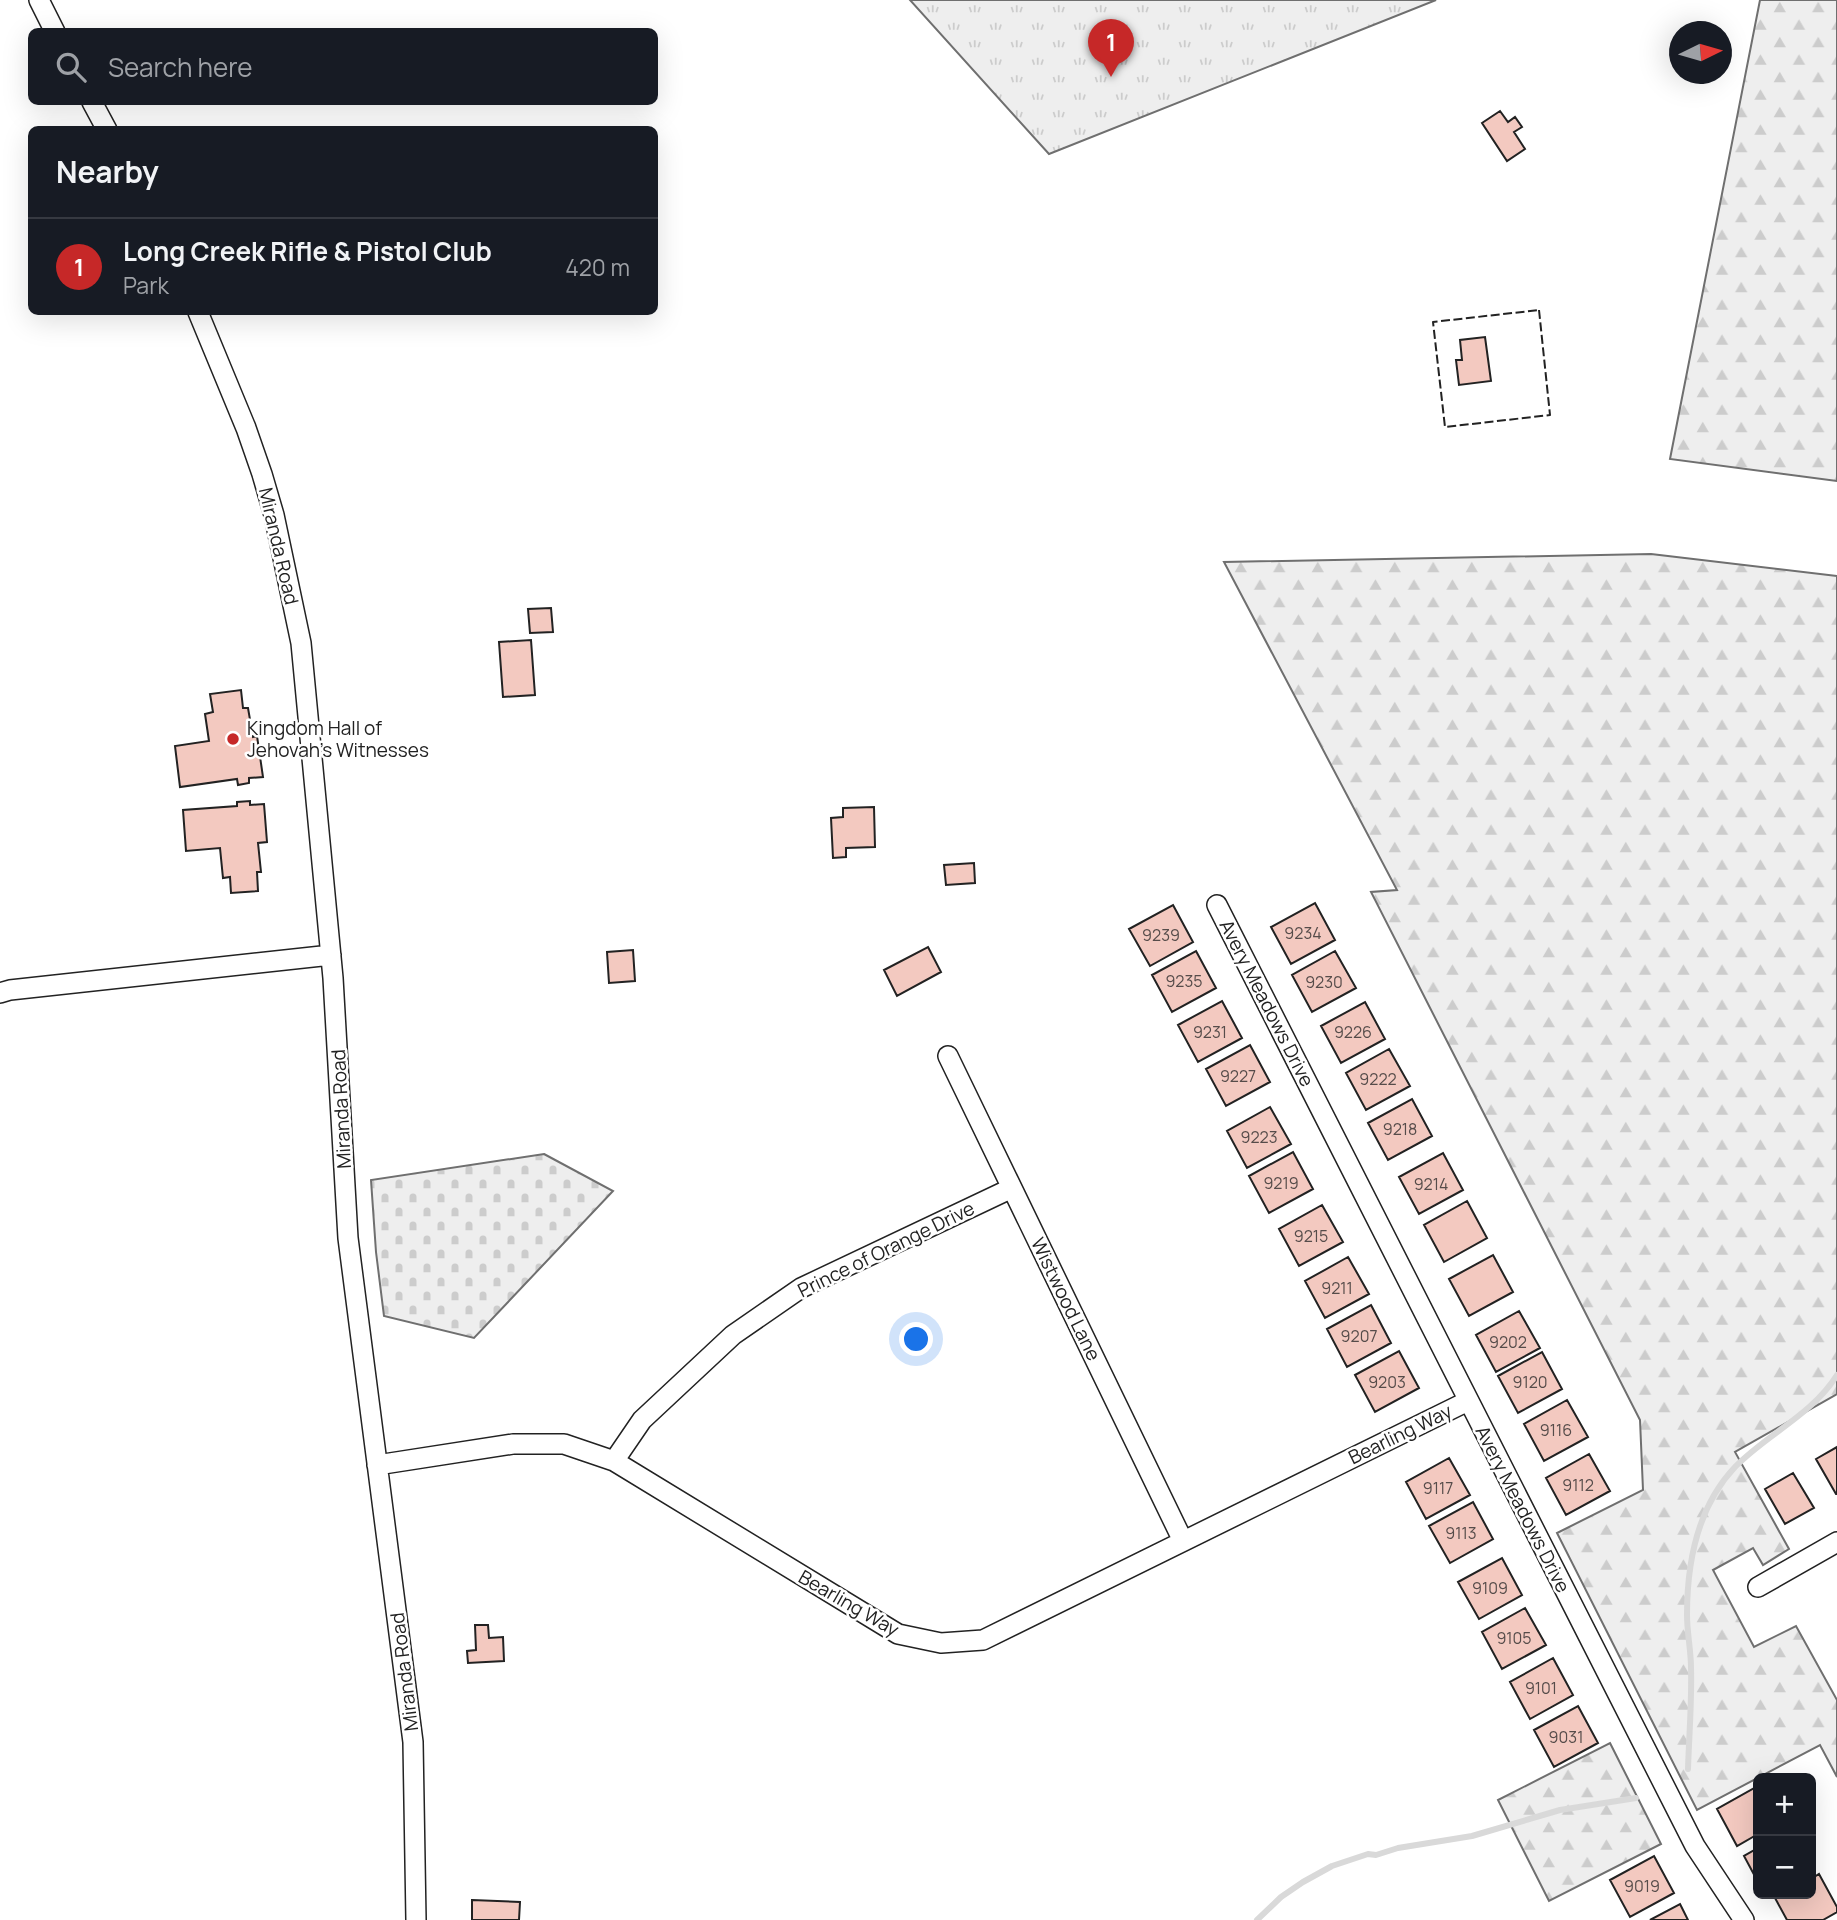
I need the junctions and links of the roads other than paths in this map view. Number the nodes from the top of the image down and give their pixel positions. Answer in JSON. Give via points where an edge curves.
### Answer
{"nodes":[{"id":1,"x":39,"y":0,"type":"edge"},
{"id":2,"x":53,"y":28,"type":"edge"},
{"id":3,"x":94,"y":105,"type":"edge"},
{"id":4,"x":105,"y":126,"type":"edge"},
{"id":5,"x":199,"y":315,"type":"edge"},
{"id":6,"x":1217,"y":905,"type":"dead end"},
{"id":7,"x":331,"y":955,"type":"junction"},
{"id":8,"x":0,"y":993,"type":"edge"},
{"id":9,"x":948,"y":1056,"type":"dead end"},
{"id":10,"x":1012,"y":1188,"type":"junction"},
{"id":11,"x":1468,"y":1401,"type":"junction"},
{"id":12,"x":614,"y":1461,"type":"junction"},
{"id":13,"x":377,"y":1465,"type":"junction"},
{"id":14,"x":1183,"y":1541,"type":"junction"},
{"id":15,"x":1837,"y":1542,"type":"edge"},
{"id":16,"x":1758,"y":1587,"type":"dead end"},
{"id":17,"x":416,"y":1920,"type":"edge"},
{"id":18,"x":1744,"y":1920,"type":"edge"}],
"edges":[{"from":1,"to":2,"type":"street"},
{"from":3,"to":4,"type":"street"},
{"from":5,"to":7,"type":"street","name":"Miranda Road","via":[[262,474],[301,640]]},
{"from":6,"to":11,"type":"street","name":"Avery Meadows Drive"},
{"from":7,"to":8,"type":"street"},
{"from":7,"to":13,"type":"street","name":"Miranda Road","via":[[348,1238]]},
{"from":9,"to":10,"type":"street","name":"Wistwood Lane"},
{"from":10,"to":12,"type":"street","name":"Prince of Orange Drive","via":[[801,1287],[733,1335],[642,1420]]},
{"from":10,"to":14,"type":"street","name":"Wistwood Lane"},
{"from":11,"to":14,"type":"street","name":"Bearling Way"},
{"from":11,"to":18,"type":"street","name":"Avery Meadows Drive","via":[[1695,1846]]},
{"from":12,"to":13,"type":"street","name":"Bearling Way","via":[[564,1444],[513,1444]]},
{"from":12,"to":14,"type":"street","name":"Bearling Way","via":[[898,1634],[941,1643],[984,1640]]},
{"from":13,"to":17,"type":"street","name":"Miranda Road","via":[[413,1742]]},
{"from":15,"to":16,"type":"street"}]}
